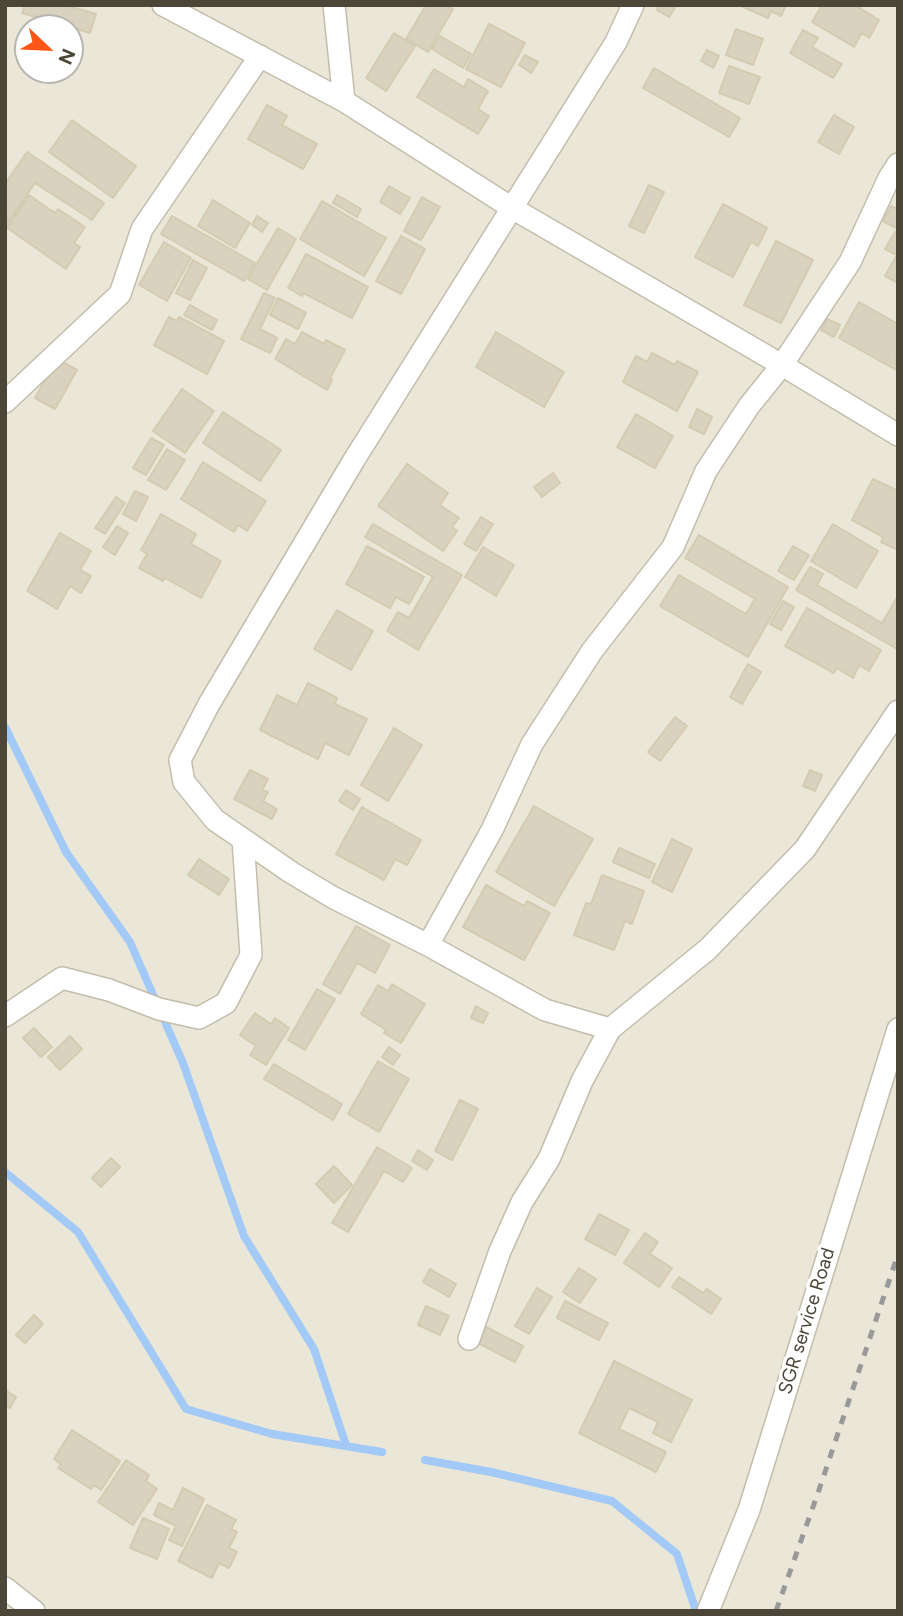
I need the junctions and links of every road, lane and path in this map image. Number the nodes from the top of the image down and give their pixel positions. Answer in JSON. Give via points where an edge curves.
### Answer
{"nodes":[{"id":1,"x":163,"y":5,"type":"edge"},
{"id":2,"x":334,"y":5,"type":"edge"},
{"id":3,"x":633,"y":5,"type":"edge"},
{"id":4,"x":260,"y":56,"type":"junction"},
{"id":5,"x":344,"y":101,"type":"junction"},
{"id":6,"x":898,"y":164,"type":"edge"},
{"id":7,"x":512,"y":208,"type":"junction"},
{"id":8,"x":782,"y":365,"type":"junction"},
{"id":9,"x":5,"y":402,"type":"edge"},
{"id":10,"x":898,"y":435,"type":"edge"},
{"id":11,"x":898,"y":711,"type":"edge"},
{"id":12,"x":243,"y":839,"type":"junction"},
{"id":13,"x":428,"y":945,"type":"junction"},
{"id":14,"x":11,"y":1003,"type":"edge"},
{"id":15,"x":610,"y":1029,"type":"junction"},
{"id":16,"x":898,"y":1029,"type":"edge"},
{"id":17,"x":469,"y":1339,"type":"dead end"},
{"id":18,"x":5,"y":1588,"type":"edge"},
{"id":19,"x":34,"y":1611,"type":"edge"},
{"id":20,"x":708,"y":1611,"type":"edge"}],
"edges":[{"from":1,"to":4,"type":"street"},
{"from":2,"to":5,"type":"street"},
{"from":3,"to":7,"type":"street","via":[[616,42]]},
{"from":4,"to":5,"type":"street"},
{"from":4,"to":9,"type":"street","via":[[142,229],[120,294]]},
{"from":5,"to":7,"type":"street"},
{"from":6,"to":8,"type":"street","via":[[850,262]]},
{"from":7,"to":8,"type":"street"},
{"from":7,"to":12,"type":"street","via":[[354,460],[180,760],[184,782],[215,820]]},
{"from":8,"to":10,"type":"street"},
{"from":8,"to":13,"type":"street","via":[[748,406],[706,471],[673,547],[592,651],[532,744],[492,830]]},
{"from":11,"to":15,"type":"street","via":[[805,849],[708,949]]},
{"from":12,"to":13,"type":"street","via":[[334,898]]},
{"from":12,"to":14,"type":"street","via":[[251,955],[226,1003],[199,1018],[62,978]]},
{"from":13,"to":15,"type":"street","via":[[545,1010]]},
{"from":15,"to":17,"type":"street","via":[[549,1159],[522,1202]]},
{"from":16,"to":20,"type":"street","name":"SGR service Road","via":[[749,1510]]},
{"from":18,"to":19,"type":"street"}]}
